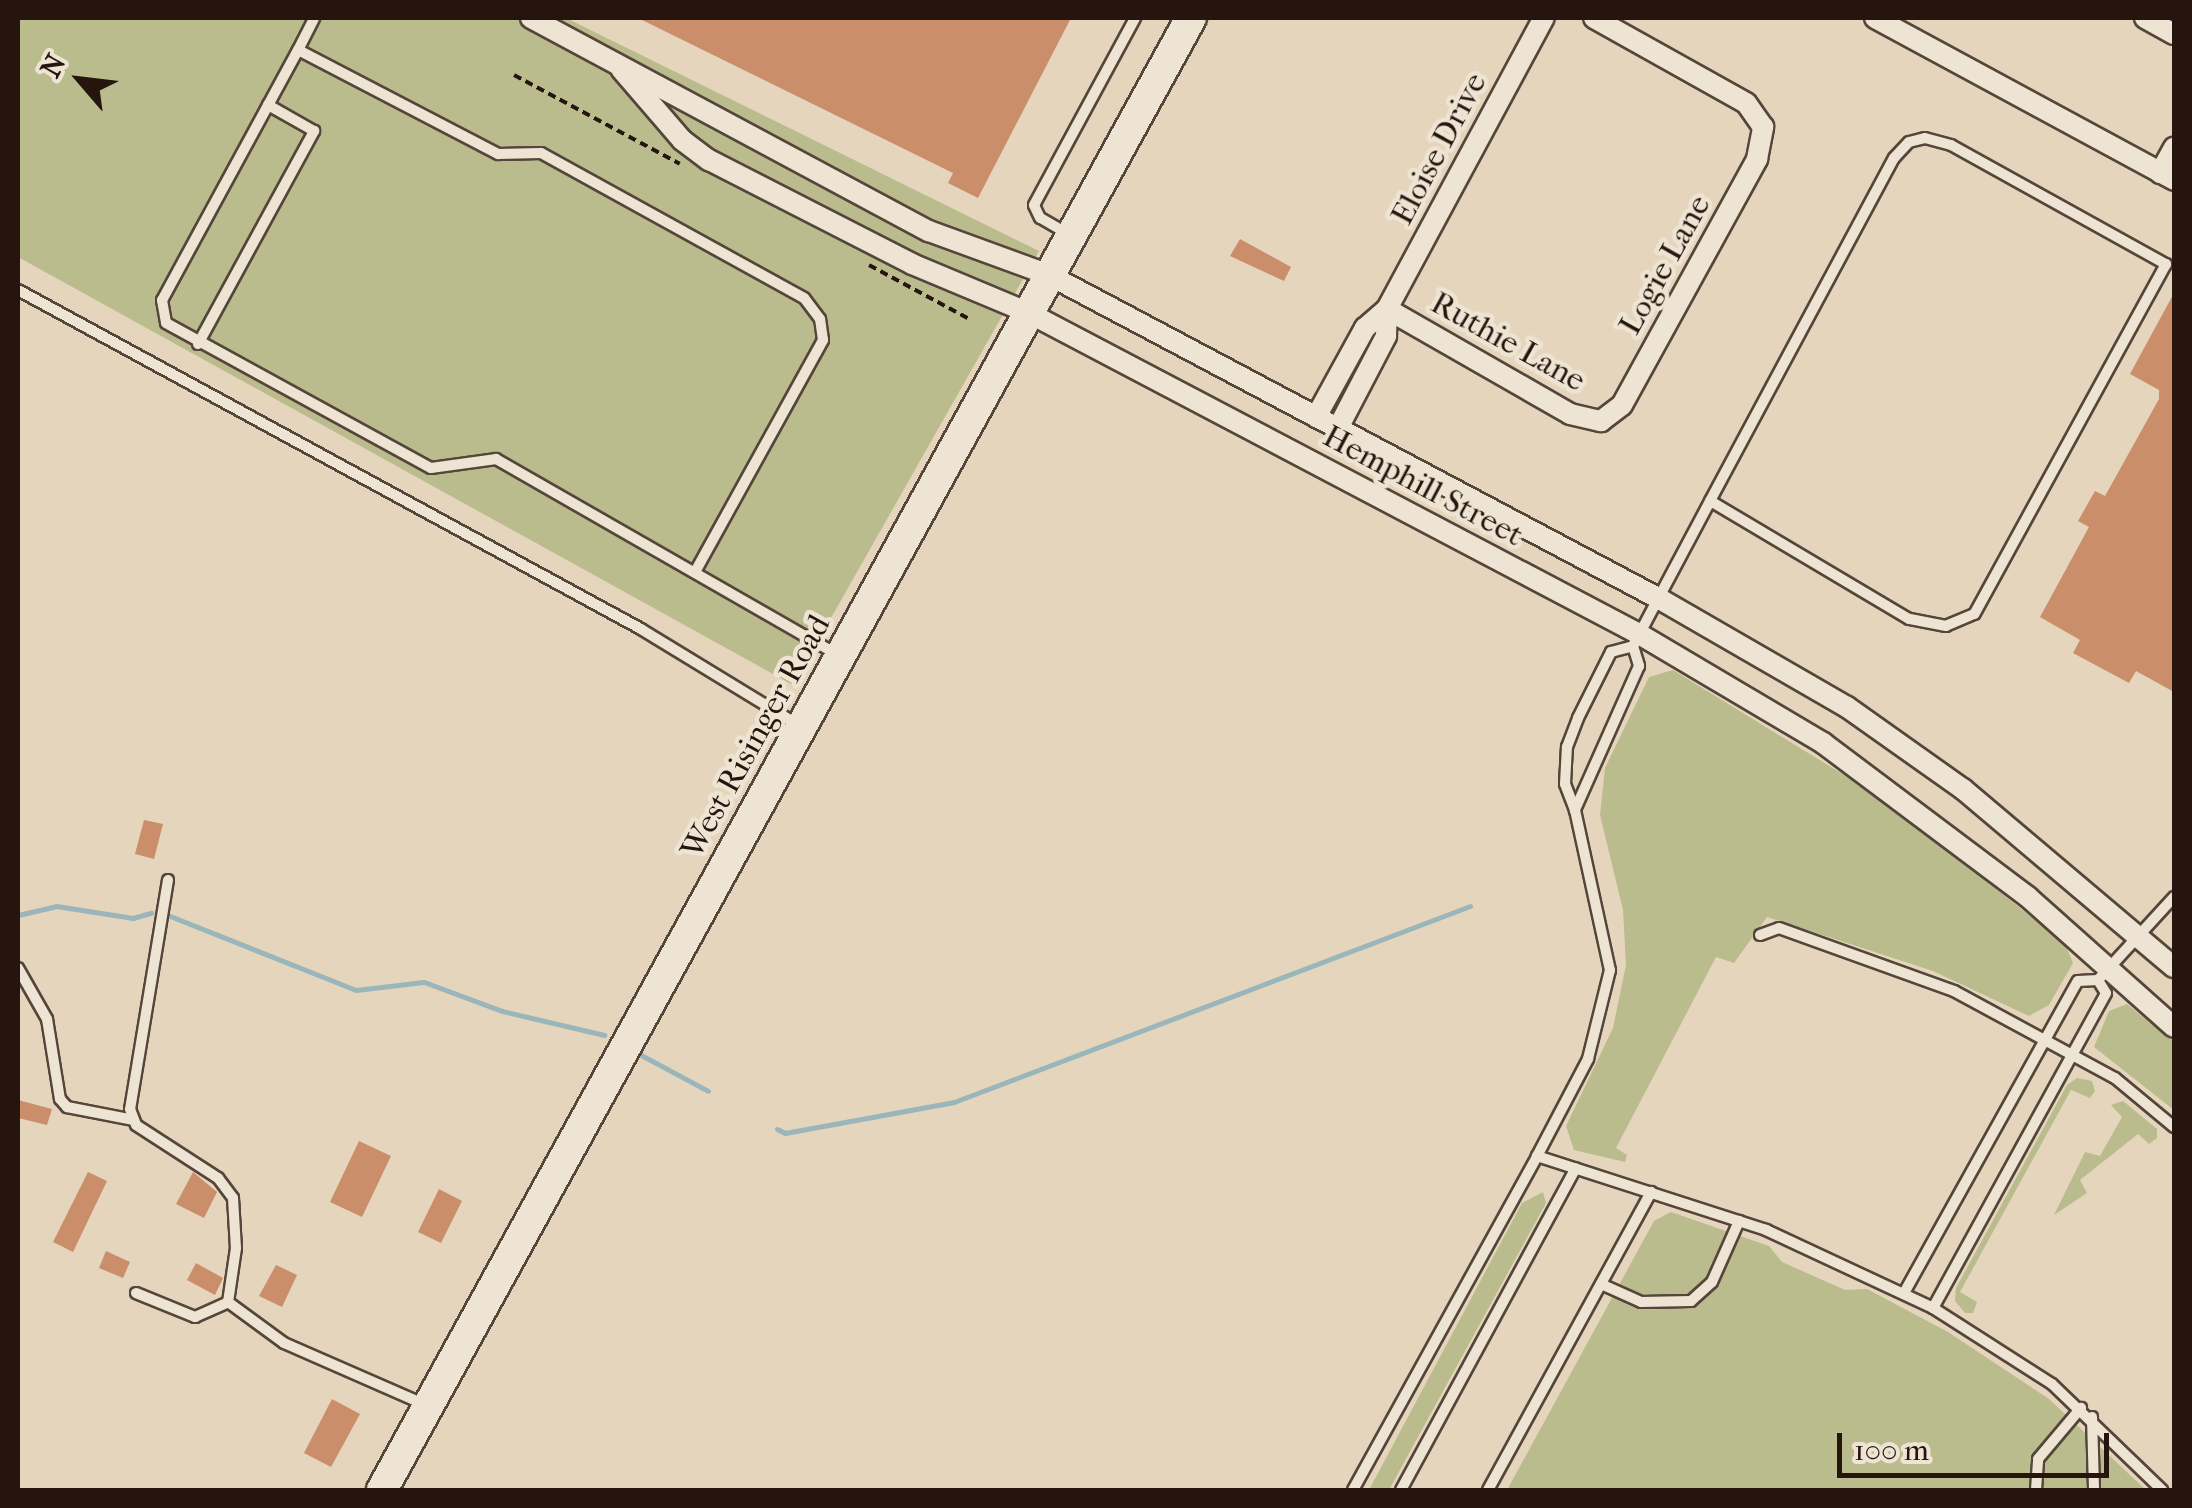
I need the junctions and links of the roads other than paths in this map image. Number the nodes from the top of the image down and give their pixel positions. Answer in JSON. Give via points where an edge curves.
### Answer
{"nodes":[{"id":1,"x":314,"y":18,"type":"edge"},
{"id":2,"x":531,"y":18,"type":"edge"},
{"id":3,"x":1134,"y":18,"type":"edge"},
{"id":4,"x":1191,"y":18,"type":"edge"},
{"id":5,"x":1544,"y":18,"type":"edge"},
{"id":6,"x":1594,"y":18,"type":"edge"},
{"id":7,"x":1875,"y":18,"type":"edge"},
{"id":8,"x":2145,"y":18,"type":"edge"},
{"id":9,"x":2174,"y":34,"type":"edge"},
{"id":10,"x":298,"y":50,"type":"junction"},
{"id":11,"x":611,"y":58,"type":"junction"},
{"id":12,"x":268,"y":105,"type":"junction"},
{"id":13,"x":2174,"y":148,"type":"edge"},
{"id":14,"x":2168,"y":176,"type":"edge"},
{"id":15,"x":1071,"y":235,"type":"junction"},
{"id":16,"x":1049,"y":274,"type":"junction"},
{"id":17,"x":18,"y":290,"type":"edge"},
{"id":18,"x":1387,"y":309,"type":"junction"},
{"id":19,"x":1030,"y":313,"type":"junction"},
{"id":20,"x":198,"y":344,"type":"junction"},
{"id":21,"x":1316,"y":416,"type":"junction"},
{"id":22,"x":1601,"y":421,"type":"joint"},
{"id":23,"x":1338,"y":428,"type":"junction"},
{"id":24,"x":1710,"y":501,"type":"junction"},
{"id":25,"x":695,"y":572,"type":"junction"},
{"id":26,"x":1658,"y":598,"type":"junction"},
{"id":27,"x":1636,"y":640,"type":"junction"},
{"id":28,"x":841,"y":656,"type":"junction"},
{"id":29,"x":801,"y":726,"type":"junction"},
{"id":30,"x":1574,"y":810,"type":"junction"},
{"id":31,"x":168,"y":880,"type":"dead end"},
{"id":32,"x":2174,"y":897,"type":"edge"},
{"id":33,"x":2138,"y":934,"type":"junction"},
{"id":34,"x":1760,"y":935,"type":"dead end"},
{"id":35,"x":2174,"y":967,"type":"edge"},
{"id":36,"x":18,"y":968,"type":"edge"},
{"id":37,"x":2104,"y":974,"type":"junction"},
{"id":38,"x":2174,"y":1027,"type":"edge"},
{"id":39,"x":2043,"y":1040,"type":"junction"},
{"id":40,"x":2072,"y":1054,"type":"junction"},
{"id":41,"x":134,"y":1120,"type":"junction"},
{"id":42,"x":2174,"y":1127,"type":"edge"},
{"id":43,"x":1538,"y":1156,"type":"junction"},
{"id":44,"x":1576,"y":1168,"type":"junction"},
{"id":45,"x":1651,"y":1192,"type":"junction"},
{"id":46,"x":1739,"y":1221,"type":"junction"},
{"id":47,"x":1601,"y":1284,"type":"junction"},
{"id":48,"x":1904,"y":1293,"type":"junction"},
{"id":49,"x":136,"y":1294,"type":"dead end"},
{"id":50,"x":228,"y":1302,"type":"junction"},
{"id":51,"x":1933,"y":1308,"type":"junction"},
{"id":52,"x":427,"y":1406,"type":"junction"},
{"id":53,"x":2081,"y":1408,"type":"junction"},
{"id":54,"x":2092,"y":1417,"type":"junction"},
{"id":55,"x":382,"y":1490,"type":"edge"},
{"id":56,"x":1352,"y":1490,"type":"edge"},
{"id":57,"x":1401,"y":1490,"type":"edge"},
{"id":58,"x":1488,"y":1490,"type":"edge"},
{"id":59,"x":2036,"y":1490,"type":"edge"},
{"id":60,"x":2094,"y":1490,"type":"edge"},
{"id":61,"x":2162,"y":1490,"type":"edge"}],
"edges":[{"from":1,"to":10,"type":"lane"},
{"from":2,"to":11,"type":"street","name":"Hemphill Street"},
{"from":3,"to":15,"type":"lane","via":[[1034,205],[1040,218]]},
{"from":4,"to":15,"type":"street","name":"West Risinger Road"},
{"from":5,"to":18,"type":"street","name":"Eloise Drive"},
{"from":6,"to":22,"type":"street","name":"Logie Lane","via":[[1746,104],[1764,128],[1757,159],[1622,405]]},
{"from":7,"to":14,"type":"street"},
{"from":8,"to":9,"type":"street"},
{"from":10,"to":12,"type":"lane"},
{"from":10,"to":25,"type":"lane","via":[[498,154],[541,153],[804,298],[820,318],[824,340]]},
{"from":11,"to":16,"type":"street","name":"Hemphill Street","via":[[929,231]]},
{"from":11,"to":19,"type":"street","name":"Hemphill Street","via":[[682,140],[709,160],[912,264]]},
{"from":12,"to":20,"type":"lane","via":[[162,300],[166,323]]},
{"from":12,"to":20,"type":"lane","via":[[314,131]]},
{"from":13,"to":14,"type":"street"},
{"from":15,"to":16,"type":"street","name":"West Risinger Road"},
{"from":16,"to":19,"type":"street","name":"West Risinger Road"},
{"from":16,"to":21,"type":"street","name":"Hemphill Street"},
{"from":17,"to":29,"type":"lane","via":[[641,629]]},
{"from":18,"to":21,"type":"street","name":"Eloise Drive","via":[[1365,328]]},
{"from":18,"to":22,"type":"street","name":"Ruthie Lane","via":[[1570,414]]},
{"from":18,"to":23,"type":"street","name":"Eloise Drive","via":[[1386,336]]},
{"from":19,"to":27,"type":"street","name":"Hemphill Street"},
{"from":19,"to":28,"type":"street","name":"West Risinger Road"},
{"from":20,"to":25,"type":"lane","via":[[431,468],[496,458]]},
{"from":21,"to":23,"type":"street","name":"Hemphill Street"},
{"from":23,"to":26,"type":"street","name":"Hemphill Street"},
{"from":24,"to":24,"type":"lane","via":[[1909,619],[1946,626],[1974,614],[2166,264],[1951,146],[1926,138],[1909,142],[1894,158]]},
{"from":24,"to":26,"type":"lane"},
{"from":25,"to":28,"type":"lane"},
{"from":26,"to":27,"type":"lane"},
{"from":26,"to":33,"type":"street","name":"Hemphill Street","via":[[1847,707],[1963,789]]},
{"from":27,"to":30,"type":"lane","via":[[1639,666]]},
{"from":27,"to":30,"type":"lane","via":[[1611,652],[1567,747],[1565,784]]},
{"from":27,"to":37,"type":"street","name":"Hemphill Street","via":[[1824,743],[1937,824]]},
{"from":28,"to":29,"type":"street","name":"West Risinger Road"},
{"from":29,"to":52,"type":"street","name":"West Risinger Road"},
{"from":30,"to":43,"type":"lane","via":[[1579,850],[1604,920],[1610,970],[1588,1058]]},
{"from":31,"to":41,"type":"lane","via":[[130,1109]]},
{"from":32,"to":33,"type":"lane"},
{"from":33,"to":35,"type":"street","name":"Hemphill Street"},
{"from":33,"to":37,"type":"lane"},
{"from":34,"to":39,"type":"lane","via":[[1779,928],[1855,953],[1954,991]]},
{"from":36,"to":41,"type":"lane","via":[[47,1019],[60,1099],[76,1109]]},
{"from":37,"to":38,"type":"street","name":"Hemphill Street"},
{"from":37,"to":39,"type":"lane","via":[[2078,981]]},
{"from":37,"to":40,"type":"lane","via":[[2106,993]]},
{"from":39,"to":40,"type":"lane"},
{"from":39,"to":48,"type":"lane"},
{"from":40,"to":42,"type":"lane","via":[[2124,1084]]},
{"from":40,"to":51,"type":"lane"},
{"from":41,"to":50,"type":"lane","via":[[151,1140],[218,1178],[234,1198]]},
{"from":43,"to":44,"type":"lane"},
{"from":43,"to":56,"type":"lane"},
{"from":44,"to":45,"type":"lane"},
{"from":44,"to":57,"type":"lane"},
{"from":45,"to":46,"type":"lane"},
{"from":45,"to":47,"type":"lane"},
{"from":46,"to":47,"type":"lane","via":[[1712,1282],[1690,1302],[1641,1302]]},
{"from":46,"to":48,"type":"lane"},
{"from":47,"to":58,"type":"lane"},
{"from":48,"to":51,"type":"lane"},
{"from":49,"to":50,"type":"lane","via":[[195,1317]]},
{"from":50,"to":52,"type":"lane","via":[[284,1343]]},
{"from":51,"to":53,"type":"lane"},
{"from":52,"to":55,"type":"street","name":"West Risinger Road"},
{"from":53,"to":54,"type":"lane"},
{"from":53,"to":59,"type":"lane","via":[[2038,1459]]},
{"from":54,"to":60,"type":"lane"},
{"from":54,"to":61,"type":"lane"}]}
